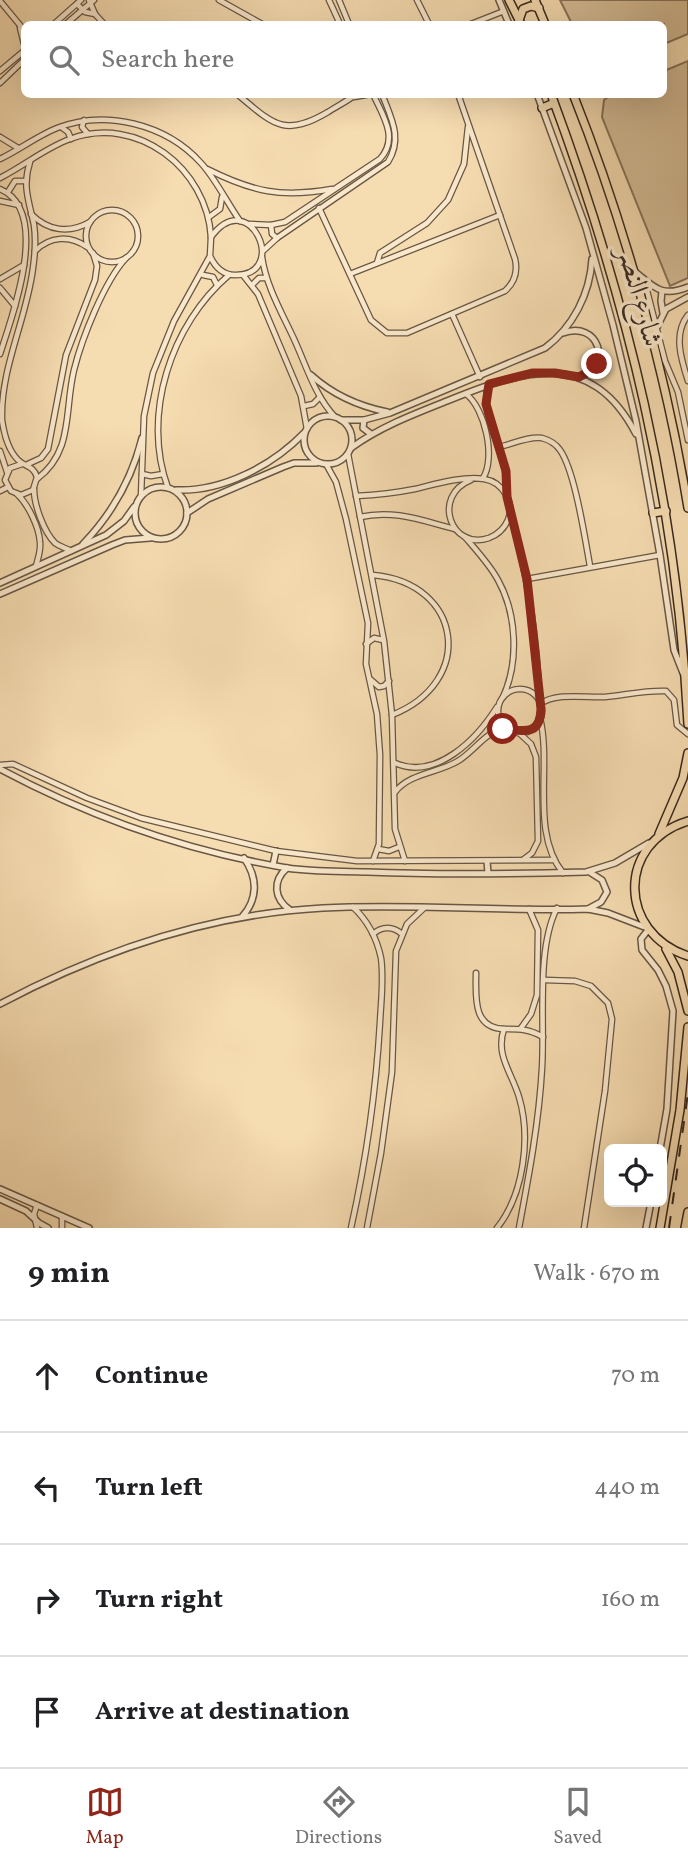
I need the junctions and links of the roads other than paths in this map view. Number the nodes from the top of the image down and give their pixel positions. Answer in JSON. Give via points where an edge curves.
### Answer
{"nodes":[{"id":1,"x":219,"y":0,"type":"edge"},
{"id":2,"x":330,"y":0,"type":"edge"},
{"id":3,"x":339,"y":0,"type":"edge"},
{"id":4,"x":417,"y":0,"type":"edge"},
{"id":5,"x":499,"y":0,"type":"edge"},
{"id":6,"x":509,"y":0,"type":"edge"},
{"id":7,"x":535,"y":0,"type":"edge"},
{"id":8,"x":0,"y":1,"type":"edge"},
{"id":9,"x":92,"y":1,"type":"edge"},
{"id":10,"x":79,"y":2,"type":"edge"},
{"id":11,"x":538,"y":8,"type":"junction"},
{"id":12,"x":82,"y":11,"type":"junction"},
{"id":13,"x":504,"y":11,"type":"junction"},
{"id":14,"x":95,"y":14,"type":"junction"},
{"id":15,"x":346,"y":17,"type":"junction"},
{"id":16,"x":57,"y":21,"type":"edge"},
{"id":17,"x":70,"y":21,"type":"edge"},
{"id":18,"x":101,"y":21,"type":"edge"},
{"id":19,"x":257,"y":21,"type":"edge"},
{"id":20,"x":339,"y":21,"type":"edge"},
{"id":21,"x":340,"y":21,"type":"edge"},
{"id":22,"x":348,"y":21,"type":"edge"},
{"id":23,"x":428,"y":21,"type":"edge"},
{"id":24,"x":479,"y":21,"type":"edge"},
{"id":25,"x":508,"y":21,"type":"edge"},
{"id":26,"x":520,"y":21,"type":"edge"},
{"id":27,"x":520,"y":21,"type":"edge"},
{"id":28,"x":544,"y":21,"type":"edge"},
{"id":29,"x":21,"y":28,"type":"edge"},
{"id":30,"x":21,"y":54,"type":"edge"},
{"id":31,"x":21,"y":63,"type":"edge"},
{"id":32,"x":0,"y":71,"type":"edge"},
{"id":33,"x":0,"y":83,"type":"edge"},
{"id":34,"x":242,"y":98,"type":"edge"},
{"id":35,"x":351,"y":98,"type":"edge"},
{"id":36,"x":374,"y":98,"type":"edge"},
{"id":37,"x":383,"y":98,"type":"edge"},
{"id":38,"x":460,"y":98,"type":"edge"},
{"id":39,"x":538,"y":98,"type":"edge"},
{"id":40,"x":552,"y":98,"type":"edge"},
{"id":41,"x":574,"y":98,"type":"edge"},
{"id":42,"x":554,"y":103,"type":"junction"},
{"id":43,"x":542,"y":108,"type":"junction"},
{"id":44,"x":84,"y":120,"type":"junction"},
{"id":45,"x":469,"y":123,"type":"junction"},
{"id":46,"x":60,"y":127,"type":"junction"},
{"id":47,"x":88,"y":134,"type":"junction"},
{"id":48,"x":0,"y":137,"type":"edge"},
{"id":49,"x":71,"y":139,"type":"junction"},
{"id":50,"x":3,"y":144,"type":"edge"},
{"id":51,"x":19,"y":149,"type":"junction"},
{"id":52,"x":0,"y":159,"type":"edge"},
{"id":53,"x":30,"y":162,"type":"junction"},
{"id":54,"x":206,"y":169,"type":"junction"},
{"id":55,"x":0,"y":178,"type":"edge"},
{"id":56,"x":25,"y":180,"type":"junction"},
{"id":57,"x":337,"y":188,"type":"junction"},
{"id":58,"x":0,"y":189,"type":"edge"},
{"id":59,"x":8,"y":192,"type":"junction"},
{"id":60,"x":222,"y":197,"type":"junction"},
{"id":61,"x":0,"y":201,"type":"edge"},
{"id":62,"x":19,"y":205,"type":"junction"},
{"id":63,"x":319,"y":208,"type":"junction"},
{"id":64,"x":31,"y":213,"type":"junction"},
{"id":65,"x":500,"y":215,"type":"junction"},
{"id":66,"x":209,"y":217,"type":"junction"},
{"id":67,"x":90,"y":222,"type":"junction"},
{"id":68,"x":244,"y":223,"type":"junction"},
{"id":69,"x":271,"y":225,"type":"junction"},
{"id":70,"x":211,"y":237,"type":"junction"},
{"id":71,"x":277,"y":238,"type":"junction"},
{"id":72,"x":34,"y":252,"type":"junction"},
{"id":73,"x":92,"y":252,"type":"junction"},
{"id":74,"x":593,"y":252,"type":"junction"},
{"id":75,"x":262,"y":254,"type":"junction"},
{"id":76,"x":210,"y":256,"type":"junction"},
{"id":77,"x":125,"y":258,"type":"junction"},
{"id":78,"x":377,"y":263,"type":"junction"},
{"id":79,"x":24,"y":264,"type":"junction"},
{"id":80,"x":632,"y":269,"type":"junction"},
{"id":81,"x":350,"y":274,"type":"junction"},
{"id":82,"x":202,"y":275,"type":"junction"},
{"id":83,"x":229,"y":275,"type":"junction"},
{"id":84,"x":243,"y":275,"type":"junction"},
{"id":85,"x":266,"y":278,"type":"junction"},
{"id":86,"x":643,"y":278,"type":"junction"},
{"id":87,"x":0,"y":279,"type":"edge"},
{"id":88,"x":217,"y":285,"type":"junction"},
{"id":89,"x":252,"y":285,"type":"junction"},
{"id":90,"x":688,"y":287,"type":"edge"},
{"id":91,"x":0,"y":288,"type":"edge"},
{"id":92,"x":662,"y":292,"type":"junction"},
{"id":93,"x":688,"y":297,"type":"edge"},
{"id":94,"x":15,"y":307,"type":"junction"},
{"id":95,"x":663,"y":313,"type":"junction"},
{"id":96,"x":452,"y":314,"type":"junction"},
{"id":97,"x":688,"y":315,"type":"edge"},
{"id":98,"x":656,"y":328,"type":"junction"},
{"id":99,"x":563,"y":333,"type":"junction"},
{"id":100,"x":651,"y":340,"type":"junction"},
{"id":101,"x":0,"y":354,"type":"edge"},
{"id":102,"x":311,"y":376,"type":"junction"},
{"id":103,"x":480,"y":377,"type":"junction"},
{"id":104,"x":579,"y":377,"type":"junction"},
{"id":105,"x":688,"y":381,"type":"edge"},
{"id":106,"x":489,"y":384,"type":"junction"},
{"id":107,"x":466,"y":393,"type":"junction"},
{"id":108,"x":320,"y":397,"type":"junction"},
{"id":109,"x":304,"y":406,"type":"junction"},
{"id":110,"x":390,"y":412,"type":"junction"},
{"id":111,"x":685,"y":414,"type":"edge"},
{"id":112,"x":338,"y":419,"type":"junction"},
{"id":113,"x":364,"y":420,"type":"junction"},
{"id":114,"x":306,"y":430,"type":"junction"},
{"id":115,"x":371,"y":435,"type":"junction"},
{"id":116,"x":142,"y":438,"type":"junction"},
{"id":117,"x":688,"y":440,"type":"edge"},
{"id":118,"x":639,"y":441,"type":"junction"},
{"id":119,"x":499,"y":447,"type":"junction"},
{"id":120,"x":0,"y":451,"type":"edge"},
{"id":121,"x":350,"y":451,"type":"junction"},
{"id":122,"x":12,"y":453,"type":"junction"},
{"id":123,"x":291,"y":456,"type":"junction"},
{"id":124,"x":2,"y":457,"type":"junction"},
{"id":125,"x":24,"y":464,"type":"junction"},
{"id":126,"x":323,"y":464,"type":"junction"},
{"id":127,"x":7,"y":472,"type":"junction"},
{"id":128,"x":142,"y":474,"type":"junction"},
{"id":129,"x":163,"y":474,"type":"junction"},
{"id":130,"x":482,"y":479,"type":"junction"},
{"id":131,"x":37,"y":480,"type":"junction"},
{"id":132,"x":471,"y":480,"type":"junction"},
{"id":133,"x":8,"y":487,"type":"junction"},
{"id":134,"x":34,"y":488,"type":"junction"},
{"id":135,"x":171,"y":489,"type":"junction"},
{"id":136,"x":0,"y":491,"type":"edge"},
{"id":137,"x":16,"y":494,"type":"junction"},
{"id":138,"x":141,"y":496,"type":"junction"},
{"id":139,"x":356,"y":496,"type":"junction"},
{"id":140,"x":196,"y":497,"type":"junction"},
{"id":141,"x":507,"y":497,"type":"junction"},
{"id":142,"x":136,"y":505,"type":"junction"},
{"id":143,"x":688,"y":508,"type":"edge"},
{"id":144,"x":510,"y":509,"type":"junction"},
{"id":145,"x":666,"y":511,"type":"junction"},
{"id":146,"x":187,"y":513,"type":"junction"},
{"id":147,"x":653,"y":513,"type":"junction"},
{"id":148,"x":360,"y":517,"type":"junction"},
{"id":149,"x":456,"y":529,"type":"junction"},
{"id":150,"x":123,"y":532,"type":"junction"},
{"id":151,"x":465,"y":536,"type":"junction"},
{"id":152,"x":152,"y":538,"type":"junction"},
{"id":153,"x":79,"y":547,"type":"junction"},
{"id":154,"x":71,"y":551,"type":"junction"},
{"id":155,"x":660,"y":555,"type":"junction"},
{"id":156,"x":590,"y":566,"type":"junction"},
{"id":157,"x":36,"y":568,"type":"junction"},
{"id":158,"x":373,"y":575,"type":"junction"},
{"id":159,"x":527,"y":579,"type":"junction"},
{"id":160,"x":0,"y":583,"type":"edge"},
{"id":161,"x":0,"y":594,"type":"edge"},
{"id":162,"x":384,"y":640,"type":"junction"},
{"id":163,"x":366,"y":644,"type":"junction"},
{"id":164,"x":685,"y":676,"type":"junction"},
{"id":165,"x":370,"y":679,"type":"junction"},
{"id":166,"x":389,"y":680,"type":"junction"},
{"id":167,"x":503,"y":697,"type":"junction"},
{"id":168,"x":539,"y":702,"type":"junction"},
{"id":169,"x":499,"y":704,"type":"junction"},
{"id":170,"x":392,"y":715,"type":"junction"},
{"id":171,"x":540,"y":718,"type":"junction"},
{"id":172,"x":688,"y":724,"type":"edge"},
{"id":173,"x":507,"y":728,"type":"junction"},
{"id":174,"x":518,"y":732,"type":"junction"},
{"id":175,"x":688,"y":734,"type":"edge"},
{"id":176,"x":688,"y":753,"type":"edge"},
{"id":177,"x":395,"y":763,"type":"junction"},
{"id":178,"x":0,"y":767,"type":"edge"},
{"id":179,"x":685,"y":782,"type":"edge"},
{"id":180,"x":395,"y":793,"type":"junction"},
{"id":181,"x":688,"y":821,"type":"edge"},
{"id":182,"x":656,"y":838,"type":"junction"},
{"id":183,"x":399,"y":847,"type":"junction"},
{"id":184,"x":536,"y":847,"type":"junction"},
{"id":185,"x":548,"y":847,"type":"junction"},
{"id":186,"x":378,"y":849,"type":"junction"},
{"id":187,"x":276,"y":851,"type":"junction"},
{"id":188,"x":244,"y":858,"type":"junction"},
{"id":189,"x":522,"y":860,"type":"junction"},
{"id":190,"x":554,"y":860,"type":"junction"},
{"id":191,"x":373,"y":861,"type":"junction"},
{"id":192,"x":405,"y":861,"type":"junction"},
{"id":193,"x":487,"y":861,"type":"junction"},
{"id":194,"x":273,"y":865,"type":"junction"},
{"id":195,"x":287,"y":868,"type":"junction"},
{"id":196,"x":586,"y":872,"type":"junction"},
{"id":197,"x":488,"y":873,"type":"junction"},
{"id":198,"x":563,"y":873,"type":"junction"},
{"id":199,"x":353,"y":907,"type":"junction"},
{"id":200,"x":424,"y":908,"type":"junction"},
{"id":201,"x":528,"y":908,"type":"junction"},
{"id":202,"x":557,"y":908,"type":"junction"},
{"id":203,"x":588,"y":909,"type":"junction"},
{"id":204,"x":290,"y":910,"type":"junction"},
{"id":205,"x":242,"y":917,"type":"junction"},
{"id":206,"x":647,"y":929,"type":"junction"},
{"id":207,"x":373,"y":934,"type":"junction"},
{"id":208,"x":402,"y":934,"type":"junction"},
{"id":209,"x":663,"y":945,"type":"junction"},
{"id":210,"x":688,"y":956,"type":"edge"},
{"id":211,"x":476,"y":973,"type":"dead end"},
{"id":212,"x":545,"y":979,"type":"junction"},
{"id":213,"x":686,"y":986,"type":"edge"},
{"id":214,"x":0,"y":1004,"type":"edge"},
{"id":215,"x":688,"y":1012,"type":"edge"},
{"id":216,"x":688,"y":1027,"type":"edge"},
{"id":217,"x":521,"y":1028,"type":"junction"},
{"id":218,"x":504,"y":1029,"type":"junction"},
{"id":219,"x":543,"y":1037,"type":"junction"},
{"id":220,"x":661,"y":1144,"type":"edge"},
{"id":221,"x":667,"y":1181,"type":"edge"},
{"id":222,"x":0,"y":1189,"type":"edge"},
{"id":223,"x":0,"y":1199,"type":"edge"},
{"id":224,"x":37,"y":1205,"type":"junction"},
{"id":225,"x":650,"y":1207,"type":"edge"},
{"id":226,"x":663,"y":1207,"type":"edge"},
{"id":227,"x":688,"y":1212,"type":"edge"},
{"id":228,"x":62,"y":1216,"type":"junction"},
{"id":229,"x":34,"y":1219,"type":"junction"},
{"id":230,"x":37,"y":1228,"type":"edge"},
{"id":231,"x":48,"y":1228,"type":"edge"},
{"id":232,"x":62,"y":1228,"type":"edge"},
{"id":233,"x":89,"y":1228,"type":"edge"},
{"id":234,"x":351,"y":1228,"type":"edge"},
{"id":235,"x":367,"y":1228,"type":"edge"},
{"id":236,"x":497,"y":1228,"type":"edge"},
{"id":237,"x":519,"y":1228,"type":"edge"},
{"id":238,"x":584,"y":1228,"type":"edge"},
{"id":239,"x":646,"y":1228,"type":"edge"},
{"id":240,"x":660,"y":1228,"type":"edge"},
{"id":241,"x":685,"y":1228,"type":"edge"}],
"edges":[{"from":1,"to":19,"type":"street"},
{"from":2,"to":20,"type":"street"},
{"from":3,"to":15,"type":"street"},
{"from":4,"to":23,"type":"street"},
{"from":5,"to":13,"type":"street"},
{"from":6,"to":26,"type":"main road"},
{"from":7,"to":11,"type":"main road"},
{"from":8,"to":29,"type":"street"},
{"from":9,"to":12,"type":"street"},
{"from":9,"to":14,"type":"street"},
{"from":10,"to":12,"type":"street"},
{"from":10,"to":16,"type":"street"},
{"from":11,"to":27,"type":"main road","via":[[527,7]]},
{"from":11,"to":28,"type":"main road"},
{"from":12,"to":14,"type":"street"},
{"from":12,"to":17,"type":"street"},
{"from":13,"to":24,"type":"street"},
{"from":13,"to":25,"type":"street"},
{"from":14,"to":18,"type":"street"},
{"from":15,"to":21,"type":"street"},
{"from":15,"to":22,"type":"street"},
{"from":30,"to":32,"type":"street"},
{"from":31,"to":33,"type":"street"},
{"from":34,"to":35,"type":"street","via":[[272,121],[291,127],[311,122]]},
{"from":36,"to":57,"type":"street","via":[[387,126],[388,148],[380,159]]},
{"from":37,"to":63,"type":"street","via":[[395,129],[393,154],[382,168]]},
{"from":38,"to":45,"type":"street"},
{"from":39,"to":43,"type":"street"},
{"from":40,"to":42,"type":"main road","name":"شارع النصر"},
{"from":41,"to":80,"type":"main road","name":"شارع النصر"},
{"from":42,"to":43,"type":"main road"},
{"from":42,"to":145,"type":"main road","name":"شارع النصر","via":[[597,224],[628,334]]},
{"from":43,"to":74,"type":"street"},
{"from":44,"to":46,"type":"street"},
{"from":44,"to":47,"type":"street","via":[[82,127]]},
{"from":44,"to":54,"type":"street","via":[[138,124],[181,145]]},
{"from":45,"to":65,"type":"street"},
{"from":45,"to":78,"type":"street","via":[[464,164],[448,200],[427,223],[382,251]]},
{"from":46,"to":49,"type":"street"},
{"from":46,"to":51,"type":"street"},
{"from":47,"to":49,"type":"street"},
{"from":47,"to":66,"type":"street","via":[[130,137],[169,156],[192,178]]},
{"from":48,"to":50,"type":"street"},
{"from":49,"to":53,"type":"street"},
{"from":50,"to":51,"type":"street"},
{"from":51,"to":52,"type":"street"},
{"from":53,"to":55,"type":"street"},
{"from":53,"to":56,"type":"street"},
{"from":54,"to":57,"type":"street","via":[[273,194]]},
{"from":54,"to":60,"type":"street"},
{"from":56,"to":59,"type":"street","via":[[12,183]]},
{"from":56,"to":64,"type":"street"},
{"from":57,"to":69,"type":"street","via":[[285,222]]},
{"from":58,"to":59,"type":"street"},
{"from":59,"to":62,"type":"street"},
{"from":60,"to":66,"type":"street","via":[[219,209]]},
{"from":60,"to":68,"type":"street"},
{"from":61,"to":62,"type":"street"},
{"from":62,"to":79,"type":"street","via":[[25,234]]},
{"from":63,"to":71,"type":"street"},
{"from":63,"to":81,"type":"street"},
{"from":64,"to":67,"type":"street","via":[[59,230]]},
{"from":64,"to":72,"type":"street"},
{"from":65,"to":78,"type":"street"},
{"from":65,"to":96,"type":"street","via":[[517,266],[514,280],[505,291]]},
{"from":66,"to":70,"type":"street"},
{"from":67,"to":73,"type":"street","via":[[86,236]]},
{"from":67,"to":77,"type":"street","via":[[110,210],[131,218],[137,241]]},
{"from":68,"to":69,"type":"street"},
{"from":68,"to":70,"type":"street","via":[[226,223]]},
{"from":68,"to":75,"type":"street","via":[[257,232]]},
{"from":69,"to":71,"type":"street"},
{"from":70,"to":76,"type":"street"},
{"from":71,"to":75,"type":"street"},
{"from":72,"to":73,"type":"street","via":[[44,243],[62,239],[75,240]]},
{"from":72,"to":122,"type":"street","via":[[2,391],[2,422]]},
{"from":73,"to":77,"type":"street","via":[[109,261]]},
{"from":73,"to":125,"type":"street","via":[[97,261],[95,280],[66,355],[48,449],[41,458]]},
{"from":74,"to":99,"type":"street","via":[[584,296]]},
{"from":74,"to":118,"type":"street"},
{"from":75,"to":84,"type":"street"},
{"from":75,"to":85,"type":"street"},
{"from":76,"to":82,"type":"street"},
{"from":76,"to":83,"type":"street"},
{"from":77,"to":131,"type":"street","via":[[109,282],[81,347],[61,451]]},
{"from":78,"to":81,"type":"street"},
{"from":79,"to":87,"type":"street"},
{"from":79,"to":94,"type":"street"},
{"from":80,"to":86,"type":"street"},
{"from":80,"to":100,"type":"main road","name":"شارع النصر"},
{"from":81,"to":96,"type":"street","via":[[371,320],[387,333],[407,333]]},
{"from":82,"to":88,"type":"street","via":[[211,276]]},
{"from":82,"to":116,"type":"street","via":[[163,344],[148,393]]},
{"from":83,"to":84,"type":"street"},
{"from":83,"to":88,"type":"street"},
{"from":84,"to":89,"type":"street"},
{"from":85,"to":89,"type":"street"},
{"from":85,"to":102,"type":"street"},
{"from":86,"to":92,"type":"street"},
{"from":86,"to":98,"type":"street"},
{"from":88,"to":129,"type":"street","via":[[192,317],[168,369],[158,421]]},
{"from":89,"to":109,"type":"street"},
{"from":90,"to":92,"type":"street"},
{"from":91,"to":94,"type":"street"},
{"from":92,"to":95,"type":"street"},
{"from":93,"to":95,"type":"street"},
{"from":94,"to":101,"type":"street"},
{"from":95,"to":98,"type":"street"},
{"from":96,"to":103,"type":"street"},
{"from":97,"to":105,"type":"street","via":[[679,342]]},
{"from":98,"to":100,"type":"street"},
{"from":98,"to":111,"type":"street"},
{"from":99,"to":103,"type":"street","via":[[545,348]]},
{"from":99,"to":104,"type":"street","via":[[585,332],[596,342],[597,364]]},
{"from":100,"to":143,"type":"main road","name":"شارع النصر"},
{"from":102,"to":108,"type":"street"},
{"from":102,"to":110,"type":"street","via":[[342,398]]},
{"from":103,"to":110,"type":"street"},
{"from":104,"to":106,"type":"street","via":[[532,373]]},
{"from":104,"to":118,"type":"street","via":[[614,404]]},
{"from":106,"to":107,"type":"street"},
{"from":106,"to":119,"type":"street","via":[[486,404]]},
{"from":107,"to":115,"type":"street"},
{"from":107,"to":130,"type":"street","via":[[477,406],[490,453]]},
{"from":108,"to":109,"type":"street"},
{"from":108,"to":112,"type":"street"},
{"from":109,"to":114,"type":"street"},
{"from":110,"to":113,"type":"street"},
{"from":111,"to":117,"type":"street"},
{"from":112,"to":113,"type":"street"},
{"from":112,"to":114,"type":"street","via":[[322,417]]},
{"from":112,"to":121,"type":"street","via":[[350,429]]},
{"from":113,"to":115,"type":"street","via":[[363,428]]},
{"from":114,"to":123,"type":"street"},
{"from":114,"to":126,"type":"street","via":[[307,452]]},
{"from":115,"to":121,"type":"street"},
{"from":116,"to":128,"type":"street"},
{"from":116,"to":153,"type":"street","via":[[116,502]]},
{"from":118,"to":147,"type":"street"},
{"from":119,"to":141,"type":"street"},
{"from":119,"to":156,"type":"street","via":[[539,438],[558,447],[576,496]]},
{"from":120,"to":124,"type":"street"},
{"from":121,"to":126,"type":"street","via":[[336,463]]},
{"from":121,"to":139,"type":"street"},
{"from":122,"to":124,"type":"street"},
{"from":122,"to":125,"type":"street"},
{"from":123,"to":126,"type":"street"},
{"from":123,"to":140,"type":"street"},
{"from":123,"to":140,"type":"street"},
{"from":124,"to":127,"type":"street"},
{"from":125,"to":127,"type":"street"},
{"from":125,"to":131,"type":"street"},
{"from":126,"to":163,"type":"street","via":[[336,482],[358,570],[368,622]]},
{"from":127,"to":133,"type":"street"},
{"from":128,"to":129,"type":"street"},
{"from":128,"to":138,"type":"street"},
{"from":129,"to":135,"type":"street"},
{"from":130,"to":132,"type":"street"},
{"from":130,"to":141,"type":"street","via":[[495,483]]},
{"from":131,"to":134,"type":"street"},
{"from":132,"to":139,"type":"street"},
{"from":132,"to":149,"type":"street","via":[[451,497],[450,517]]},
{"from":133,"to":136,"type":"street"},
{"from":133,"to":137,"type":"street"},
{"from":134,"to":137,"type":"street"},
{"from":134,"to":154,"type":"street","via":[[50,535]]},
{"from":135,"to":138,"type":"street","via":[[153,488]]},
{"from":135,"to":140,"type":"street"},
{"from":135,"to":146,"type":"street","via":[[184,500]]},
{"from":137,"to":157,"type":"street","via":[[25,503],[40,538]]},
{"from":138,"to":142,"type":"street"},
{"from":139,"to":148,"type":"street"},
{"from":140,"to":146,"type":"street"},
{"from":141,"to":144,"type":"street"},
{"from":142,"to":150,"type":"street"},
{"from":142,"to":152,"type":"street","via":[[137,524]]},
{"from":144,"to":151,"type":"street","via":[[495,536],[483,540]]},
{"from":144,"to":159,"type":"street"},
{"from":145,"to":147,"type":"main road"},
{"from":145,"to":164,"type":"main road","name":"شارع النصر"},
{"from":146,"to":152,"type":"street","via":[[176,535]]},
{"from":147,"to":155,"type":"street"},
{"from":148,"to":149,"type":"street","via":[[398,514]]},
{"from":148,"to":158,"type":"street"},
{"from":149,"to":151,"type":"street"},
{"from":150,"to":152,"type":"street"},
{"from":150,"to":153,"type":"street"},
{"from":150,"to":161,"type":"street"},
{"from":151,"to":167,"type":"street","via":[[505,593],[513,660]]},
{"from":153,"to":154,"type":"street"},
{"from":154,"to":157,"type":"street"},
{"from":155,"to":156,"type":"street"},
{"from":155,"to":164,"type":"street","via":[[674,650]]},
{"from":156,"to":159,"type":"street"},
{"from":157,"to":160,"type":"street"},
{"from":158,"to":162,"type":"street"},
{"from":158,"to":170,"type":"street","via":[[396,579],[428,596],[443,617],[449,642],[445,667],[432,688]]},
{"from":159,"to":168,"type":"street"},
{"from":162,"to":163,"type":"street"},
{"from":162,"to":166,"type":"street"},
{"from":163,"to":165,"type":"street"},
{"from":164,"to":172,"type":"main road","name":"شارع النصر"},
{"from":165,"to":166,"type":"street","via":[[381,687]]},
{"from":165,"to":186,"type":"street","via":[[380,744]]},
{"from":166,"to":170,"type":"street"},
{"from":167,"to":168,"type":"street","via":[[522,689]]},
{"from":167,"to":169,"type":"street"},
{"from":168,"to":171,"type":"street"},
{"from":168,"to":175,"type":"street","via":[[666,691],[674,700],[677,725]]},
{"from":169,"to":173,"type":"street","via":[[500,719]]},
{"from":169,"to":177,"type":"street","via":[[482,730],[454,754],[411,767]]},
{"from":170,"to":177,"type":"street"},
{"from":171,"to":174,"type":"street","via":[[533,727]]},
{"from":171,"to":185,"type":"street"},
{"from":173,"to":174,"type":"street"},
{"from":173,"to":180,"type":"street","via":[[491,733],[453,764],[405,782]]},
{"from":174,"to":184,"type":"street","via":[[531,744],[536,757]]},
{"from":176,"to":179,"type":"main road"},
{"from":177,"to":180,"type":"street"},
{"from":178,"to":187,"type":"street","via":[[13,764],[141,818]]},
{"from":178,"to":188,"type":"street","via":[[125,825]]},
{"from":179,"to":182,"type":"main road"},
{"from":180,"to":183,"type":"street"},
{"from":181,"to":182,"type":"main road"},
{"from":182,"to":196,"type":"street","via":[[615,863]]},
{"from":182,"to":206,"type":"main road","via":[[641,859],[635,882],[637,906]]},
{"from":183,"to":186,"type":"street"},
{"from":183,"to":192,"type":"street"},
{"from":184,"to":185,"type":"street"},
{"from":184,"to":189,"type":"street"},
{"from":185,"to":190,"type":"street"},
{"from":186,"to":191,"type":"street"},
{"from":187,"to":191,"type":"street"},
{"from":187,"to":194,"type":"street"},
{"from":188,"to":194,"type":"street"},
{"from":188,"to":205,"type":"street","via":[[255,889]]},
{"from":189,"to":190,"type":"street"},
{"from":189,"to":193,"type":"street"},
{"from":190,"to":198,"type":"street"},
{"from":191,"to":192,"type":"street"},
{"from":192,"to":193,"type":"street"},
{"from":193,"to":197,"type":"street"},
{"from":194,"to":195,"type":"street"},
{"from":195,"to":197,"type":"street"},
{"from":195,"to":204,"type":"street","via":[[278,879],[277,894]]},
{"from":196,"to":198,"type":"street"},
{"from":196,"to":203,"type":"street","via":[[599,877],[607,892]]},
{"from":197,"to":198,"type":"street"},
{"from":199,"to":200,"type":"street"},
{"from":199,"to":204,"type":"street"},
{"from":199,"to":207,"type":"street"},
{"from":200,"to":201,"type":"street"},
{"from":200,"to":208,"type":"street"},
{"from":201,"to":202,"type":"street"},
{"from":201,"to":217,"type":"street","via":[[538,930],[537,995]]},
{"from":202,"to":203,"type":"street"},
{"from":202,"to":212,"type":"street","via":[[547,934]]},
{"from":203,"to":206,"type":"street"},
{"from":204,"to":205,"type":"street"},
{"from":205,"to":214,"type":"street","via":[[188,929],[88,963]]},
{"from":206,"to":209,"type":"main road"},
{"from":206,"to":220,"type":"street","via":[[640,939],[641,948],[666,986],[673,1020]]},
{"from":207,"to":208,"type":"street","via":[[390,928]]},
{"from":207,"to":234,"type":"street","via":[[382,969],[379,1034]]},
{"from":208,"to":235,"type":"street","via":[[396,956],[392,1072]]},
{"from":209,"to":210,"type":"main road"},
{"from":209,"to":213,"type":"main road"},
{"from":211,"to":218,"type":"street","via":[[478,1014],[487,1024]]},
{"from":212,"to":219,"type":"street"},
{"from":212,"to":238,"type":"street","via":[[591,986],[608,1003],[612,1019]]},
{"from":213,"to":215,"type":"main road"},
{"from":216,"to":221,"type":"main road"},
{"from":217,"to":218,"type":"street"},
{"from":217,"to":219,"type":"street"},
{"from":218,"to":236,"type":"street","via":[[501,1054],[526,1125],[516,1197]]},
{"from":219,"to":237,"type":"street","via":[[537,1125]]},
{"from":222,"to":224,"type":"street"},
{"from":223,"to":229,"type":"street"},
{"from":224,"to":228,"type":"street"},
{"from":224,"to":229,"type":"street"},
{"from":225,"to":239,"type":"street"},
{"from":226,"to":240,"type":"main road"},
{"from":227,"to":241,"type":"main road"},
{"from":228,"to":232,"type":"street"},
{"from":228,"to":233,"type":"street"},
{"from":229,"to":230,"type":"street"},
{"from":229,"to":231,"type":"street"}]}
